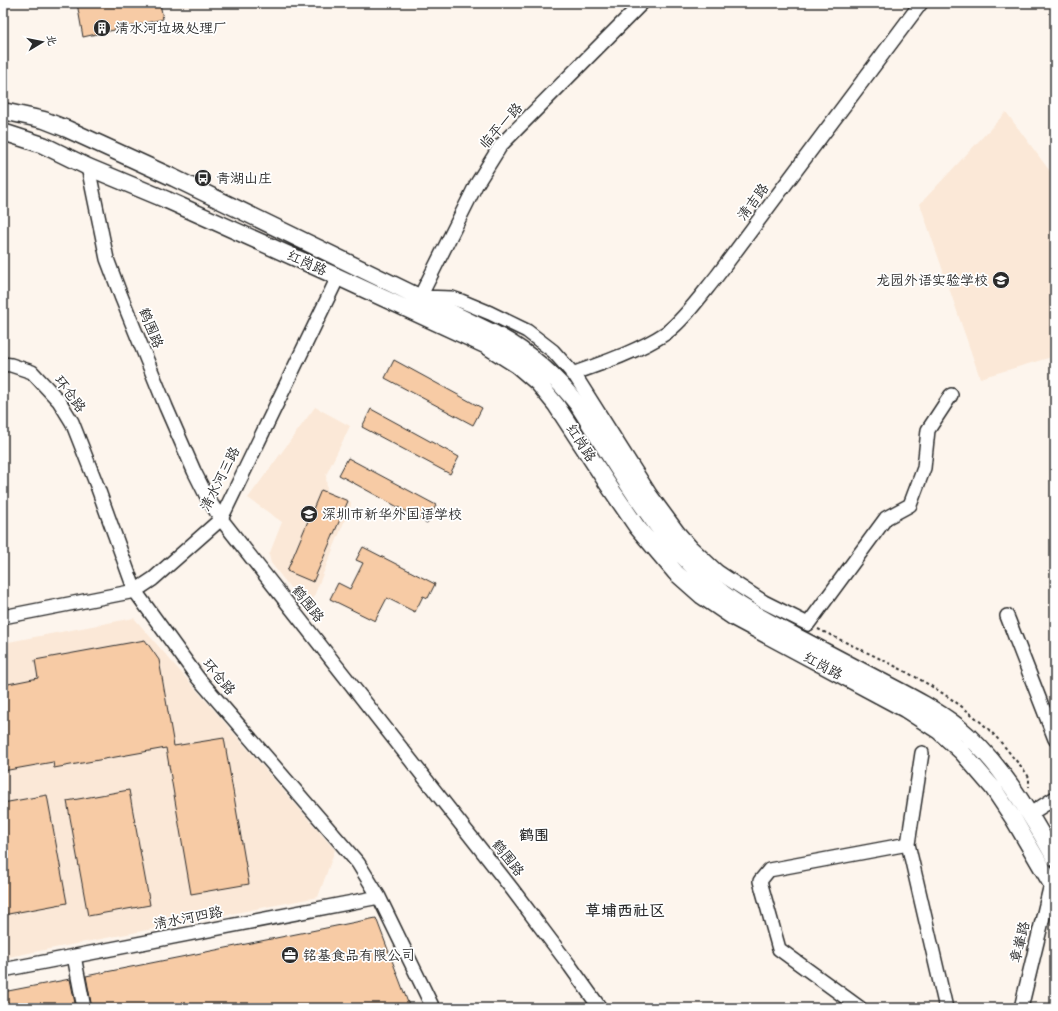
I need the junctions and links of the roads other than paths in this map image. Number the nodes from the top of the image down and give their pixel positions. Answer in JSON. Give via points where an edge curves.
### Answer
{"nodes":[{"id":1,"x":642,"y":3,"type":"edge"},
{"id":2,"x":921,"y":3,"type":"edge"},
{"id":3,"x":3,"y":111,"type":"edge"},
{"id":4,"x":3,"y":132,"type":"edge"},
{"id":5,"x":128,"y":158,"type":"junction"},
{"id":6,"x":88,"y":167,"type":"junction"},
{"id":7,"x":115,"y":178,"type":"junction"},
{"id":8,"x":338,"y":277,"type":"junction"},
{"id":9,"x":420,"y":297,"type":"junction"},
{"id":10,"x":3,"y":364,"type":"edge"},
{"id":11,"x":572,"y":374,"type":"junction"},
{"id":12,"x":951,"y":395,"type":"dead end"},
{"id":13,"x":221,"y":518,"type":"junction"},
{"id":14,"x":134,"y":591,"type":"junction"},
{"id":15,"x":1007,"y":616,"type":"dead end"},
{"id":16,"x":3,"y":617,"type":"edge"},
{"id":17,"x":1055,"y":739,"type":"edge"},
{"id":18,"x":922,"y":753,"type":"dead end"},
{"id":19,"x":1055,"y":798,"type":"edge"},
{"id":20,"x":1030,"y":814,"type":"junction"},
{"id":21,"x":908,"y":844,"type":"junction"},
{"id":22,"x":1055,"y":858,"type":"edge"},
{"id":23,"x":1053,"y":887,"type":"edge"},
{"id":24,"x":379,"y":897,"type":"junction"},
{"id":25,"x":74,"y":956,"type":"junction"},
{"id":26,"x":3,"y":970,"type":"edge"},
{"id":27,"x":84,"y":1008,"type":"edge"},
{"id":28,"x":433,"y":1008,"type":"edge"},
{"id":29,"x":600,"y":1008,"type":"edge"},
{"id":30,"x":860,"y":1008,"type":"edge"},
{"id":31,"x":946,"y":1008,"type":"edge"},
{"id":32,"x":1021,"y":1008,"type":"edge"}],
"edges":[{"from":1,"to":9,"type":"street","name":"临平一路","via":[[501,145],[476,186]]},
{"from":2,"to":11,"type":"street","name":"清吉路","via":[[691,308],[667,332],[656,339]]},
{"from":3,"to":5,"type":"main road","name":"红岗路","via":[[44,120]]},
{"from":4,"to":6,"type":"main road","name":"红岗路","via":[[43,145]]},
{"from":5,"to":7,"type":"main road","via":[[132,168],[130,174],[123,179]]},
{"from":5,"to":9,"type":"main road","name":"红岗路"},
{"from":6,"to":7,"type":"main road","name":"红岗路"},
{"from":6,"to":13,"type":"street","name":"鹤围路","via":[[107,259],[121,296],[191,464],[206,497]]},
{"from":7,"to":8,"type":"main road","name":"红岗路"},
{"from":8,"to":13,"type":"street","name":"清水河三路"},
{"from":8,"to":23,"type":"main road","name":"红岗路","via":[[487,346],[527,372],[556,405],[625,510],[676,573],[702,596],[733,617],[905,709],[939,731],[967,757],[993,788]]},
{"from":9,"to":11,"type":"street","via":[[452,298],[510,322],[544,343]]},
{"from":9,"to":20,"type":"main road","name":"红岗路","via":[[508,341],[551,373],[578,405],[649,516],[674,547],[711,584],[760,618],[944,717],[965,733],[985,754]]},
{"from":10,"to":14,"type":"street","name":"环仓路","via":[[32,372],[59,401],[72,422]]},
{"from":11,"to":12,"type":"street","via":[[594,404],[650,494],[691,547],[718,572],[736,584],[764,602],[808,624],[886,518],[910,505],[924,468],[928,430]]},
{"from":13,"to":14,"type":"street","name":"清水河三路","via":[[153,579]]},
{"from":13,"to":29,"type":"street","name":"鹤围路","via":[[512,889]]},
{"from":14,"to":16,"type":"street","name":"清水河三路"},
{"from":14,"to":24,"type":"street","name":"环仓路","via":[[198,678],[358,863]]},
{"from":15,"to":17,"type":"street"},
{"from":18,"to":21,"type":"street"},
{"from":19,"to":20,"type":"street"},
{"from":20,"to":22,"type":"main road","name":"红岗路"},
{"from":21,"to":30,"type":"street","via":[[769,870],[760,881],[779,949]]},
{"from":21,"to":31,"type":"street"},
{"from":23,"to":32,"type":"street","name":"章輋路"},
{"from":24,"to":25,"type":"street","name":"清水河四路"},
{"from":24,"to":28,"type":"street","name":"环仓路"},
{"from":25,"to":26,"type":"street","name":"清水河四路"},
{"from":25,"to":27,"type":"street"}]}
